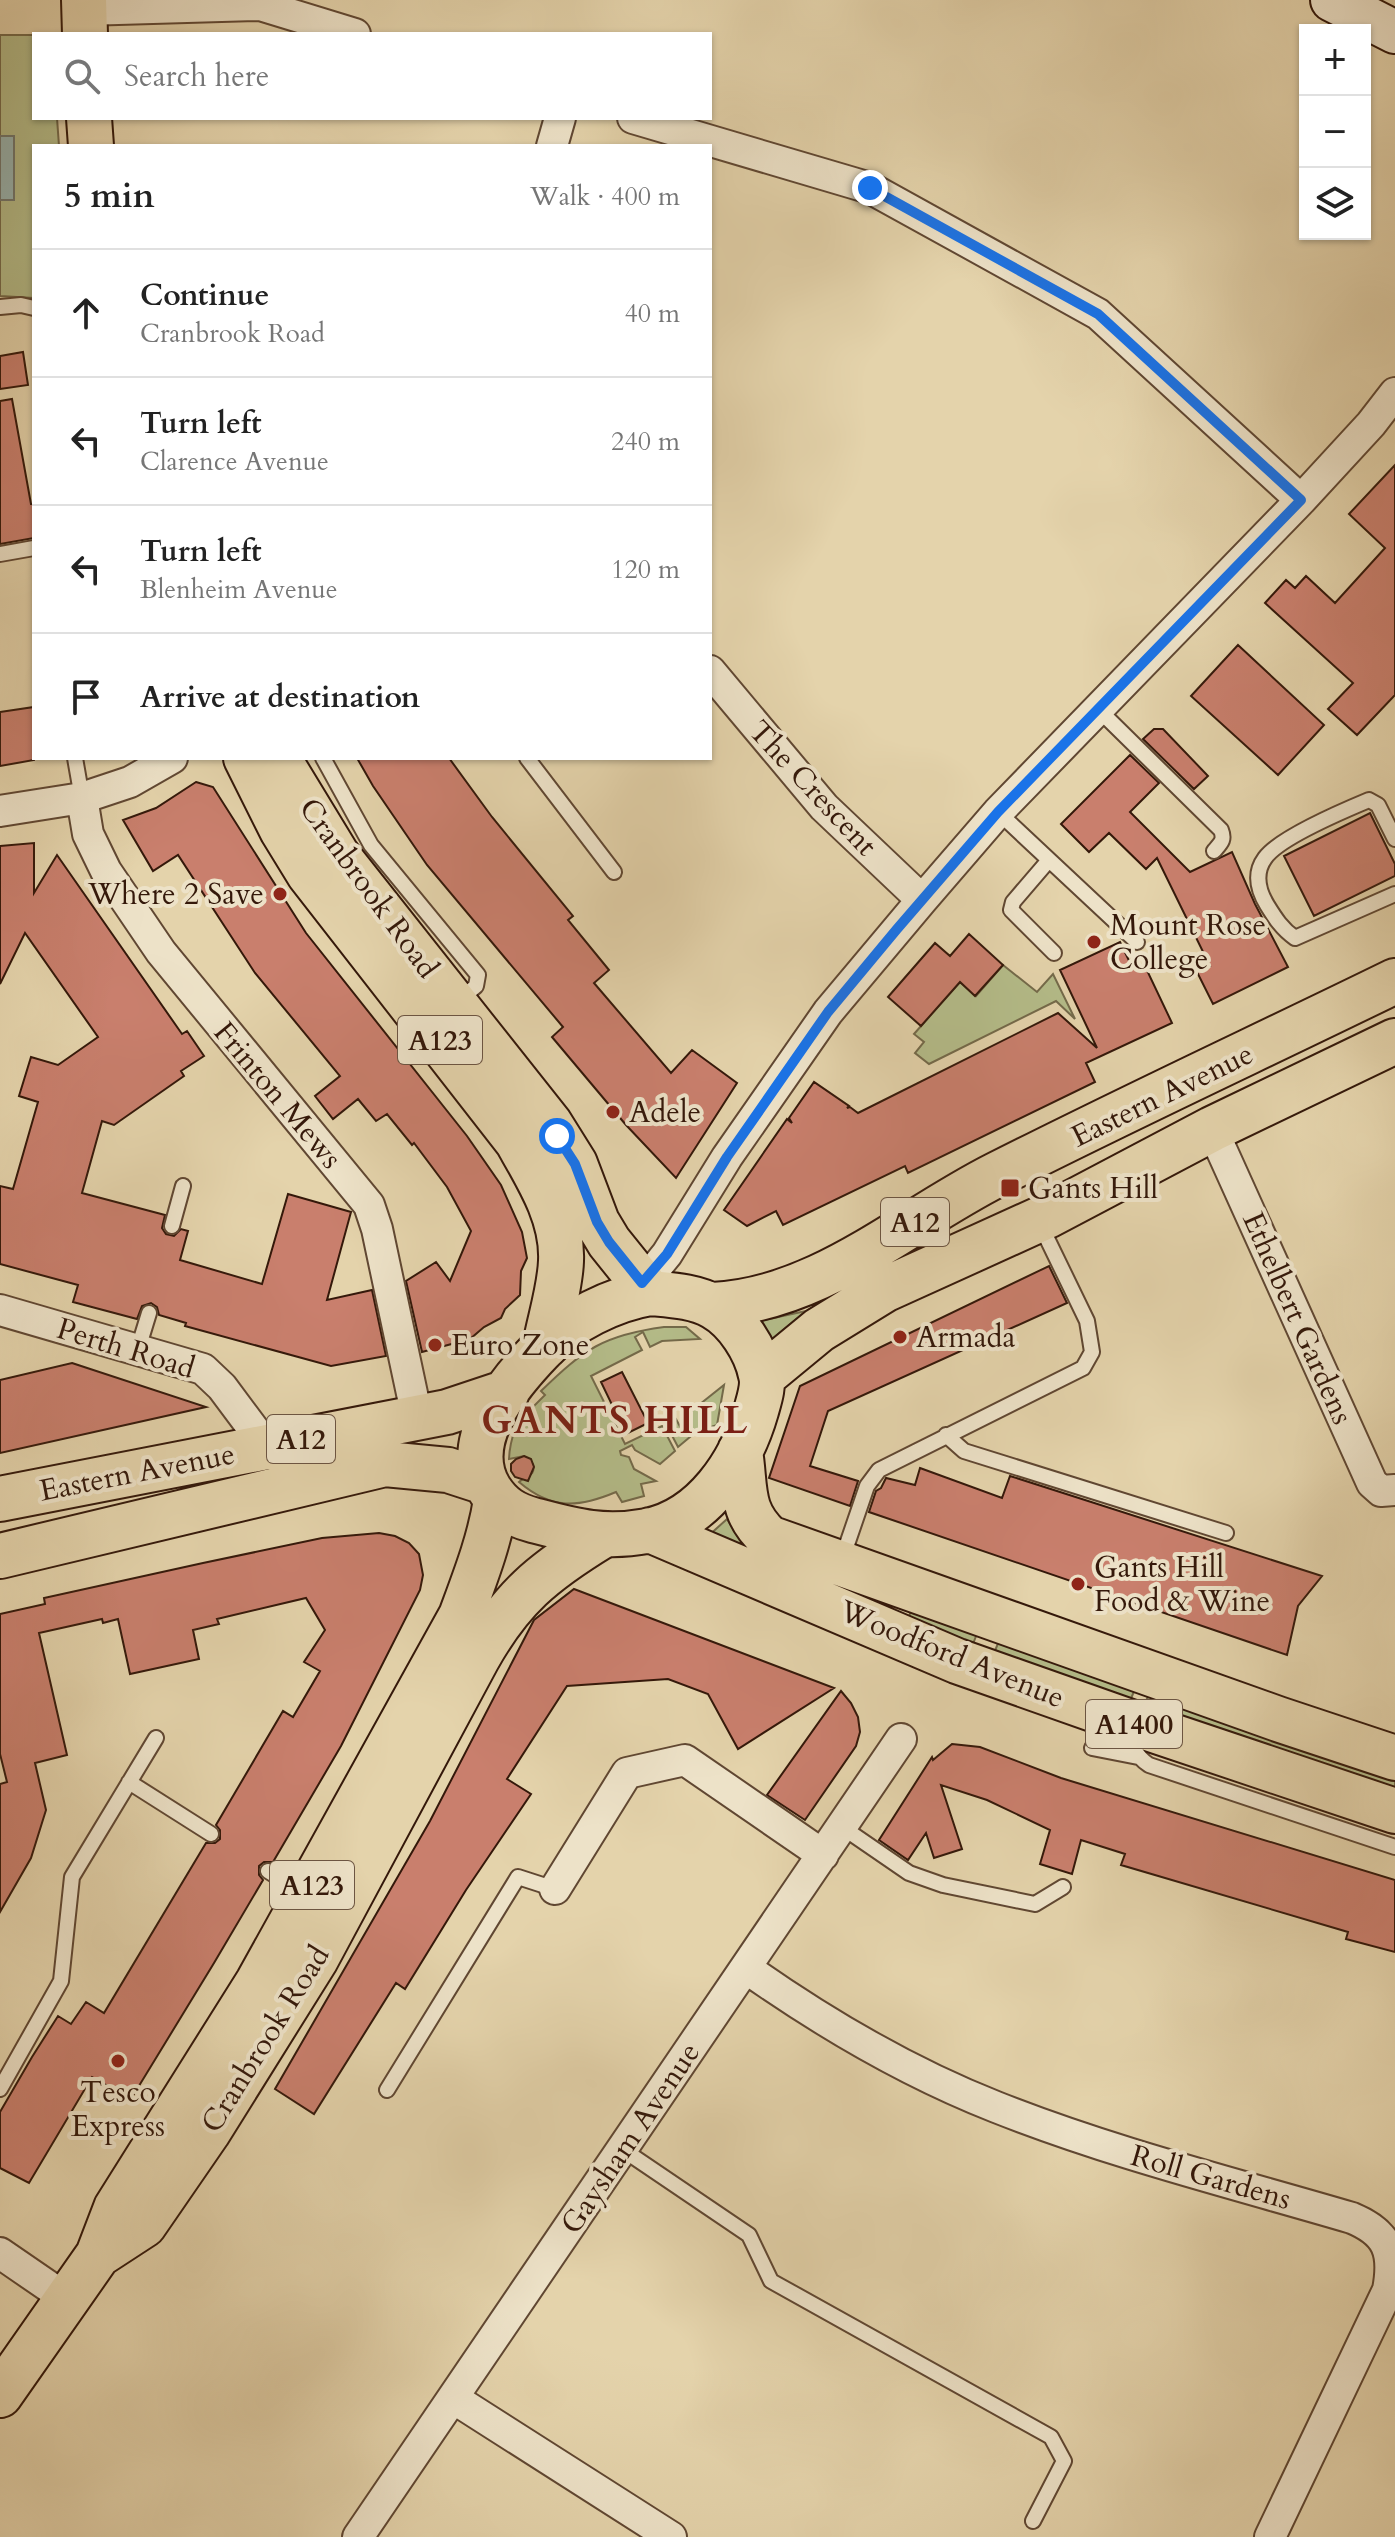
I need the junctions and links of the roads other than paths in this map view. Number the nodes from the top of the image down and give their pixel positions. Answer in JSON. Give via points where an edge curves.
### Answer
{"nodes":[{"id":1,"x":1332,"y":0,"type":"edge"},
{"id":2,"x":84,"y":15,"type":"edge"},
{"id":3,"x":348,"y":32,"type":"edge"},
{"id":4,"x":1395,"y":32,"type":"edge"},
{"id":5,"x":89,"y":120,"type":"edge"},
{"id":6,"x":559,"y":120,"type":"edge"},
{"id":7,"x":640,"y":120,"type":"edge"},
{"id":8,"x":91,"y":144,"type":"edge"},
{"id":9,"x":553,"y":144,"type":"edge"},
{"id":10,"x":0,"y":307,"type":"edge"},
{"id":11,"x":32,"y":308,"type":"edge"},
{"id":12,"x":1395,"y":393,"type":"edge"},
{"id":13,"x":1301,"y":500,"type":"junction"},
{"id":14,"x":32,"y":548,"type":"edge"},
{"id":15,"x":0,"y":554,"type":"edge"},
{"id":16,"x":712,"y":673,"type":"edge"},
{"id":17,"x":1098,"y":709,"type":"junction"},
{"id":18,"x":75,"y":760,"type":"edge"},
{"id":19,"x":168,"y":760,"type":"edge"},
{"id":20,"x":247,"y":760,"type":"edge"},
{"id":21,"x":279,"y":760,"type":"edge"},
{"id":22,"x":324,"y":760,"type":"edge"},
{"id":23,"x":529,"y":760,"type":"edge"},
{"id":24,"x":82,"y":798,"type":"junction"},
{"id":25,"x":0,"y":811,"type":"edge"},
{"id":26,"x":998,"y":812,"type":"junction"},
{"id":27,"x":1395,"y":839,"type":"edge"},
{"id":28,"x":1214,"y":851,"type":"dead end"},
{"id":29,"x":1049,"y":860,"type":"junction"},
{"id":30,"x":614,"y":872,"type":"dead end"},
{"id":31,"x":1395,"y":894,"type":"edge"},
{"id":32,"x":922,"y":900,"type":"junction"},
{"id":33,"x":1137,"y":942,"type":"dead end"},
{"id":34,"x":1054,"y":953,"type":"dead end"},
{"id":35,"x":1395,"y":981,"type":"edge"},
{"id":36,"x":442,"y":1015,"type":"junction"},
{"id":37,"x":1395,"y":1041,"type":"edge"},
{"id":38,"x":1212,"y":1129,"type":"junction"},
{"id":39,"x":183,"y":1186,"type":"dead end"},
{"id":40,"x":1038,"y":1220,"type":"junction"},
{"id":41,"x":172,"y":1226,"type":"dead end"},
{"id":42,"x":642,"y":1290,"type":"junction"},
{"id":43,"x":712,"y":1305,"type":"junction"},
{"id":44,"x":0,"y":1310,"type":"edge"},
{"id":45,"x":149,"y":1313,"type":"dead end"},
{"id":46,"x":545,"y":1346,"type":"junction"},
{"id":47,"x":138,"y":1349,"type":"junction"},
{"id":48,"x":762,"y":1377,"type":"junction"},
{"id":49,"x":507,"y":1392,"type":"junction"},
{"id":50,"x":417,"y":1417,"type":"junction"},
{"id":51,"x":946,"y":1435,"type":"junction"},
{"id":52,"x":266,"y":1446,"type":"junction"},
{"id":53,"x":740,"y":1451,"type":"junction"},
{"id":54,"x":1395,"y":1490,"type":"edge"},
{"id":55,"x":490,"y":1491,"type":"junction"},
{"id":56,"x":0,"y":1499,"type":"edge"},
{"id":57,"x":650,"y":1530,"type":"junction"},
{"id":58,"x":1226,"y":1533,"type":"dead end"},
{"id":59,"x":602,"y":1536,"type":"junction"},
{"id":60,"x":0,"y":1556,"type":"edge"},
{"id":61,"x":840,"y":1565,"type":"junction"},
{"id":62,"x":156,"y":1738,"type":"dead end"},
{"id":63,"x":901,"y":1739,"type":"dead end"},
{"id":64,"x":1134,"y":1740,"type":"junction"},
{"id":65,"x":1092,"y":1748,"type":"dead end"},
{"id":66,"x":1395,"y":1758,"type":"edge"},
{"id":67,"x":129,"y":1782,"type":"junction"},
{"id":68,"x":1395,"y":1811,"type":"edge"},
{"id":69,"x":842,"y":1827,"type":"junction"},
{"id":70,"x":211,"y":1834,"type":"dead end"},
{"id":71,"x":1395,"y":1847,"type":"edge"},
{"id":72,"x":823,"y":1855,"type":"junction"},
{"id":73,"x":268,"y":1871,"type":"dead end"},
{"id":74,"x":1063,"y":1887,"type":"dead end"},
{"id":75,"x":555,"y":1889,"type":"joint"},
{"id":76,"x":306,"y":1895,"type":"junction"},
{"id":77,"x":746,"y":1968,"type":"junction"},
{"id":78,"x":0,"y":2089,"type":"edge"},
{"id":79,"x":387,"y":2090,"type":"dead end"},
{"id":80,"x":622,"y":2149,"type":"junction"},
{"id":81,"x":0,"y":2253,"type":"edge"},
{"id":82,"x":98,"y":2255,"type":"junction"},
{"id":83,"x":67,"y":2299,"type":"junction"},
{"id":84,"x":0,"y":2395,"type":"edge"},
{"id":85,"x":453,"y":2398,"type":"junction"},
{"id":86,"x":1033,"y":2521,"type":"dead end"},
{"id":87,"x":358,"y":2537,"type":"edge"},
{"id":88,"x":671,"y":2537,"type":"edge"},
{"id":89,"x":1270,"y":2537,"type":"edge"}],
"edges":[{"from":1,"to":4,"type":"main road"},
{"from":2,"to":3,"type":"street","via":[[260,5]]},
{"from":5,"to":8,"type":"main road"},
{"from":6,"to":9,"type":"street"},
{"from":7,"to":13,"type":"street","via":[[870,188],[1098,314]]},
{"from":10,"to":11,"type":"lane"},
{"from":12,"to":13,"type":"street"},
{"from":13,"to":17,"type":"street"},
{"from":14,"to":15,"type":"lane"},
{"from":16,"to":32,"type":"street","name":"The Crescent","via":[[824,807]]},
{"from":17,"to":26,"type":"street"},
{"from":17,"to":28,"type":"lane","via":[[1221,830],[1224,836]]},
{"from":18,"to":24,"type":"lane"},
{"from":19,"to":24,"type":"street","via":[[130,782]]},
{"from":20,"to":36,"type":"main road","name":"Cranbrook Road","number":"A123","via":[[282,830],[342,919]]},
{"from":21,"to":36,"type":"main road","name":"Cranbrook Road","number":"A123"},
{"from":22,"to":36,"type":"lane","via":[[371,845],[478,975],[476,986]]},
{"from":23,"to":30,"type":"lane"},
{"from":24,"to":25,"type":"street"},
{"from":24,"to":50,"type":"street","name":"Frinton Mews","via":[[88,834],[106,871],[161,952],[369,1205]]},
{"from":26,"to":29,"type":"lane"},
{"from":26,"to":32,"type":"street"},
{"from":27,"to":31,"type":"lane","via":[[1378,805],[1369,800],[1281,844],[1265,858],[1257,878],[1282,928],[1295,938]]},
{"from":29,"to":33,"type":"lane"},
{"from":29,"to":34,"type":"lane","via":[[1011,910]]},
{"from":32,"to":42,"type":"street","via":[[828,1012]]},
{"from":35,"to":43,"type":"main road","name":"Eastern Avenue","number":"A12","via":[[994,1176],[835,1270],[781,1293]]},
{"from":36,"to":42,"type":"main road","name":"Cranbrook Road","number":"A123","via":[[550,1124],[575,1164],[597,1222]]},
{"from":36,"to":46,"type":"main road","name":"Cranbrook Road","number":"A123","via":[[552,1210],[561,1263]]},
{"from":37,"to":38,"type":"main road","name":"Eastern Avenue","number":"A12"},
{"from":38,"to":40,"type":"main road","name":"Eastern Avenue","number":"A12"},
{"from":38,"to":54,"type":"street","name":"Ethelbert Gardens","via":[[1372,1483],[1381,1491]]},
{"from":39,"to":41,"type":"lane"},
{"from":40,"to":48,"type":"main road","name":"Eastern Avenue","number":"A12","via":[[884,1290],[819,1330]]},
{"from":40,"to":51,"type":"lane","via":[[1087,1321],[1092,1352],[1083,1368]]},
{"from":42,"to":43,"type":"main road","number":"A12"},
{"from":42,"to":46,"type":"main road","via":[[585,1317]]},
{"from":43,"to":48,"type":"main road","via":[[743,1335]]},
{"from":44,"to":47,"type":"street","name":"Perth Road"},
{"from":45,"to":47,"type":"lane"},
{"from":46,"to":49,"type":"main road"},
{"from":47,"to":52,"type":"street","name":"Perth Road","via":[[203,1369]]},
{"from":48,"to":53,"type":"main road","number":"A12","via":[[754,1419]]},
{"from":49,"to":50,"type":"main road","name":"Eastern Avenue","number":"A12"},
{"from":49,"to":55,"type":"main road","number":"A123","via":[[492,1412],[481,1448]]},
{"from":50,"to":52,"type":"main road","name":"Eastern Avenue","number":"A12"},
{"from":51,"to":58,"type":"lane","via":[[964,1451]]},
{"from":51,"to":61,"type":"lane","via":[[879,1470],[867,1486]]},
{"from":52,"to":56,"type":"main road","name":"Eastern Avenue","number":"A12"},
{"from":53,"to":57,"type":"main road","number":"A12","via":[[727,1475],[695,1508]]},
{"from":53,"to":61,"type":"main road","name":"Woodford Avenue","number":"A1400","via":[[743,1492],[757,1528],[769,1538]]},
{"from":55,"to":59,"type":"main road","number":"A12","via":[[508,1511]]},
{"from":55,"to":60,"type":"main road","name":"Eastern Avenue","number":"A12","via":[[448,1470],[385,1464]]},
{"from":55,"to":76,"type":"main road","name":"Cranbrook Road","number":"A123","via":[[493,1520],[461,1616]]},
{"from":57,"to":59,"type":"main road","number":"A12"},
{"from":57,"to":64,"type":"main road","name":"Woodford Avenue","number":"A1400"},
{"from":59,"to":82,"type":"main road","name":"Cranbrook Road","number":"A123","via":[[567,1557],[503,1615],[316,1959],[208,2132],[144,2225]]},
{"from":61,"to":66,"type":"main road","name":"Woodford Avenue","number":"A1400"},
{"from":62,"to":67,"type":"lane"},
{"from":63,"to":69,"type":"street","name":"Gaysham Avenue"},
{"from":64,"to":65,"type":"lane"},
{"from":64,"to":68,"type":"main road","name":"Woodford Avenue","number":"A1400"},
{"from":64,"to":71,"type":"lane","via":[[1149,1765]]},
{"from":67,"to":70,"type":"lane"},
{"from":67,"to":78,"type":"lane","via":[[72,1877],[61,1981]]},
{"from":69,"to":72,"type":"street","name":"Gaysham Avenue"},
{"from":69,"to":74,"type":"lane","via":[[909,1873],[943,1885],[1035,1904]]},
{"from":72,"to":75,"type":"street","via":[[685,1760],[627,1773]]},
{"from":72,"to":77,"type":"street","name":"Gaysham Avenue"},
{"from":73,"to":76,"type":"lane"},
{"from":75,"to":79,"type":"lane","via":[[518,1877]]},
{"from":76,"to":82,"type":"main road","name":"Cranbrook Road","number":"A123","via":[[258,1982],[116,2208]]},
{"from":77,"to":80,"type":"street","name":"Gaysham Avenue"},
{"from":77,"to":89,"type":"street","name":"Roll Gardens","via":[[843,2033],[994,2106],[1102,2146],[1352,2218],[1382,2237],[1393,2269],[1388,2290]]},
{"from":80,"to":85,"type":"street","name":"Gaysham Avenue"},
{"from":80,"to":86,"type":"lane","via":[[749,2235],[771,2281],[1051,2437],[1064,2461]]},
{"from":81,"to":83,"type":"street"},
{"from":82,"to":83,"type":"main road","name":"Cranbrook Road","number":"A123"},
{"from":83,"to":84,"type":"main road","name":"Cranbrook Road","number":"A123"},
{"from":85,"to":87,"type":"street","name":"Gaysham Avenue"},
{"from":85,"to":88,"type":"street"}]}
